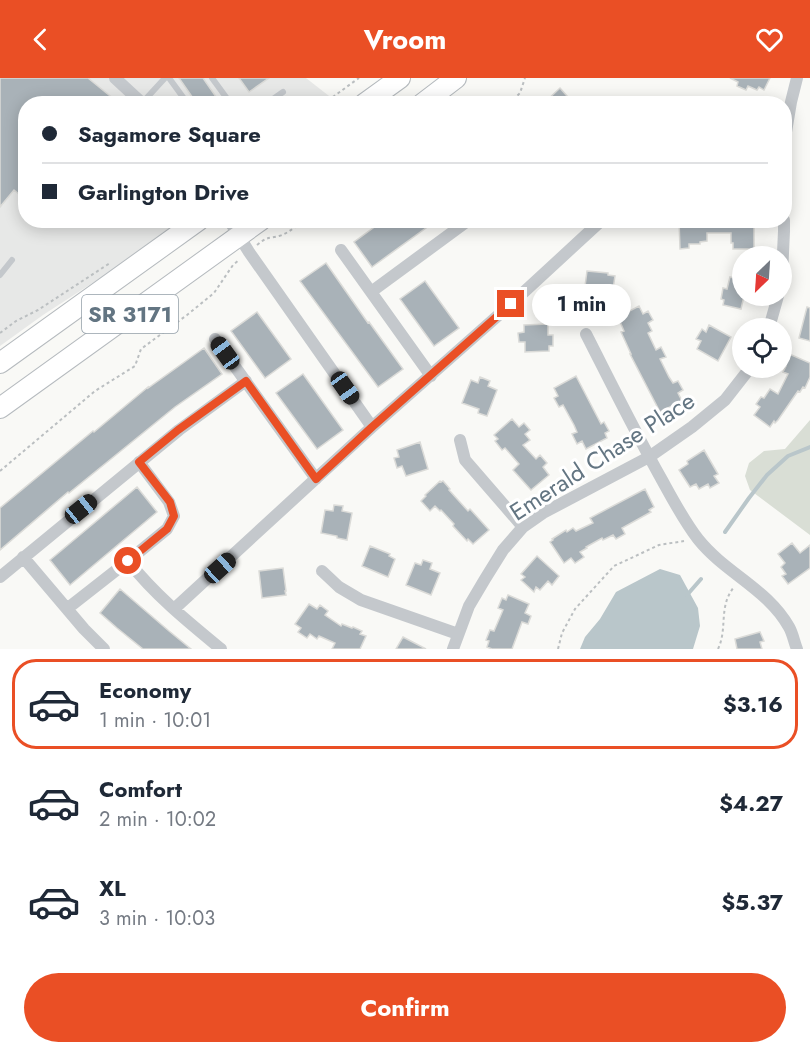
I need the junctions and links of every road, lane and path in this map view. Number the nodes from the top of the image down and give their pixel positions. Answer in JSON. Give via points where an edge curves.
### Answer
{"nodes":[{"id":1,"x":115,"y":78,"type":"edge"},
{"id":2,"x":167,"y":78,"type":"edge"},
{"id":3,"x":213,"y":78,"type":"edge"},
{"id":4,"x":359,"y":78,"type":"edge"},
{"id":5,"x":400,"y":78,"type":"edge"},
{"id":6,"x":456,"y":78,"type":"edge"},
{"id":7,"x":525,"y":78,"type":"edge"},
{"id":8,"x":796,"y":78,"type":"edge"},
{"id":9,"x":284,"y":92,"type":"dead end"},
{"id":10,"x":135,"y":96,"type":"edge"},
{"id":11,"x":150,"y":96,"type":"edge"},
{"id":12,"x":182,"y":96,"type":"edge"},
{"id":13,"x":225,"y":96,"type":"edge"},
{"id":14,"x":278,"y":96,"type":"edge"},
{"id":15,"x":334,"y":96,"type":"edge"},
{"id":16,"x":375,"y":96,"type":"edge"},
{"id":17,"x":432,"y":96,"type":"edge"},
{"id":18,"x":517,"y":96,"type":"edge"},
{"id":19,"x":792,"y":96,"type":"edge"},
{"id":20,"x":188,"y":228,"type":"edge"},
{"id":21,"x":294,"y":228,"type":"edge"},
{"id":22,"x":458,"y":228,"type":"edge"},
{"id":23,"x":593,"y":228,"type":"edge"},
{"id":24,"x":784,"y":228,"type":"edge"},
{"id":25,"x":239,"y":236,"type":"edge"},
{"id":26,"x":783,"y":246,"type":"edge"},
{"id":27,"x":341,"y":250,"type":"dead end"},
{"id":28,"x":12,"y":260,"type":"dead end"},
{"id":29,"x":114,"y":260,"type":"dead end"},
{"id":30,"x":0,"y":274,"type":"edge"},
{"id":31,"x":371,"y":292,"type":"junction"},
{"id":32,"x":0,"y":333,"type":"edge"},
{"id":33,"x":586,"y":334,"type":"dead end"},
{"id":34,"x":215,"y":339,"type":"dead end"},
{"id":35,"x":0,"y":363,"type":"edge"},
{"id":36,"x":430,"y":376,"type":"junction"},
{"id":37,"x":742,"y":378,"type":"edge"},
{"id":38,"x":246,"y":381,"type":"junction"},
{"id":39,"x":0,"y":408,"type":"edge"},
{"id":40,"x":372,"y":427,"type":"junction"},
{"id":41,"x":460,"y":440,"type":"dead end"},
{"id":42,"x":649,"y":457,"type":"junction"},
{"id":43,"x":139,"y":462,"type":"junction"},
{"id":44,"x":0,"y":471,"type":"edge"},
{"id":45,"x":316,"y":479,"type":"junction"},
{"id":46,"x":523,"y":527,"type":"junction"},
{"id":47,"x":698,"y":539,"type":"junction"},
{"id":48,"x":23,"y":557,"type":"junction"},
{"id":49,"x":128,"y":561,"type":"junction"},
{"id":50,"x":322,"y":571,"type":"dead end"},
{"id":51,"x":0,"y":577,"type":"edge"},
{"id":52,"x":741,"y":578,"type":"junction"},
{"id":53,"x":68,"y":608,"type":"junction"},
{"id":54,"x":174,"y":609,"type":"junction"},
{"id":55,"x":458,"y":634,"type":"junction"},
{"id":56,"x":104,"y":649,"type":"edge"},
{"id":57,"x":221,"y":649,"type":"edge"},
{"id":58,"x":453,"y":649,"type":"edge"},
{"id":59,"x":558,"y":649,"type":"edge"},
{"id":60,"x":718,"y":649,"type":"edge"},
{"id":61,"x":797,"y":649,"type":"edge"}],
"edges":[{"from":1,"to":10,"type":"street"},
{"from":2,"to":11,"type":"lane"},
{"from":2,"to":12,"type":"lane"},
{"from":3,"to":13,"type":"lane"},
{"from":4,"to":15,"type":"path"},
{"from":5,"to":16,"type":"main road"},
{"from":6,"to":17,"type":"main road"},
{"from":7,"to":18,"type":"path"},
{"from":8,"to":19,"type":"street"},
{"from":9,"to":14,"type":"lane"},
{"from":20,"to":35,"type":"main road","number":"SR 3171"},
{"from":21,"to":25,"type":"path","via":[[279,236]]},
{"from":22,"to":31,"type":"street"},
{"from":23,"to":36,"type":"street"},
{"from":24,"to":26,"type":"street"},
{"from":25,"to":39,"type":"main road","number":"SR 3171"},
{"from":25,"to":40,"type":"street"},
{"from":25,"to":44,"type":"path","via":[[233,264],[214,293],[141,349],[135,366],[95,391]]},
{"from":27,"to":31,"type":"street"},
{"from":28,"to":30,"type":"lane"},
{"from":29,"to":32,"type":"path"},
{"from":31,"to":36,"type":"street"},
{"from":33,"to":42,"type":"street"},
{"from":34,"to":38,"type":"street"},
{"from":36,"to":40,"type":"street"},
{"from":37,"to":42,"type":"street","name":"Emerald Chase Place","via":[[725,400]]},
{"from":38,"to":43,"type":"street"},
{"from":38,"to":45,"type":"street"},
{"from":40,"to":45,"type":"street"},
{"from":41,"to":46,"type":"street","via":[[465,460]]},
{"from":42,"to":46,"type":"street","name":"Emerald Chase Place"},
{"from":42,"to":47,"type":"street"},
{"from":43,"to":48,"type":"street"},
{"from":43,"to":49,"type":"street","via":[[170,502],[174,516],[167,529]]},
{"from":45,"to":54,"type":"street"},
{"from":46,"to":55,"type":"street","name":"Emerald Chase Place","via":[[485,579]]},
{"from":47,"to":52,"type":"street"},
{"from":47,"to":59,"type":"path","via":[[659,545],[605,574],[575,609]]},
{"from":48,"to":51,"type":"street"},
{"from":48,"to":53,"type":"street"},
{"from":49,"to":53,"type":"street"},
{"from":49,"to":54,"type":"street"},
{"from":50,"to":55,"type":"street","via":[[361,600]]},
{"from":52,"to":60,"type":"path","via":[[726,600]]},
{"from":52,"to":61,"type":"street","via":[[777,609],[790,628]]},
{"from":53,"to":56,"type":"street"},
{"from":54,"to":57,"type":"street"},
{"from":55,"to":58,"type":"street","name":"Emerald Chase Place"}]}
